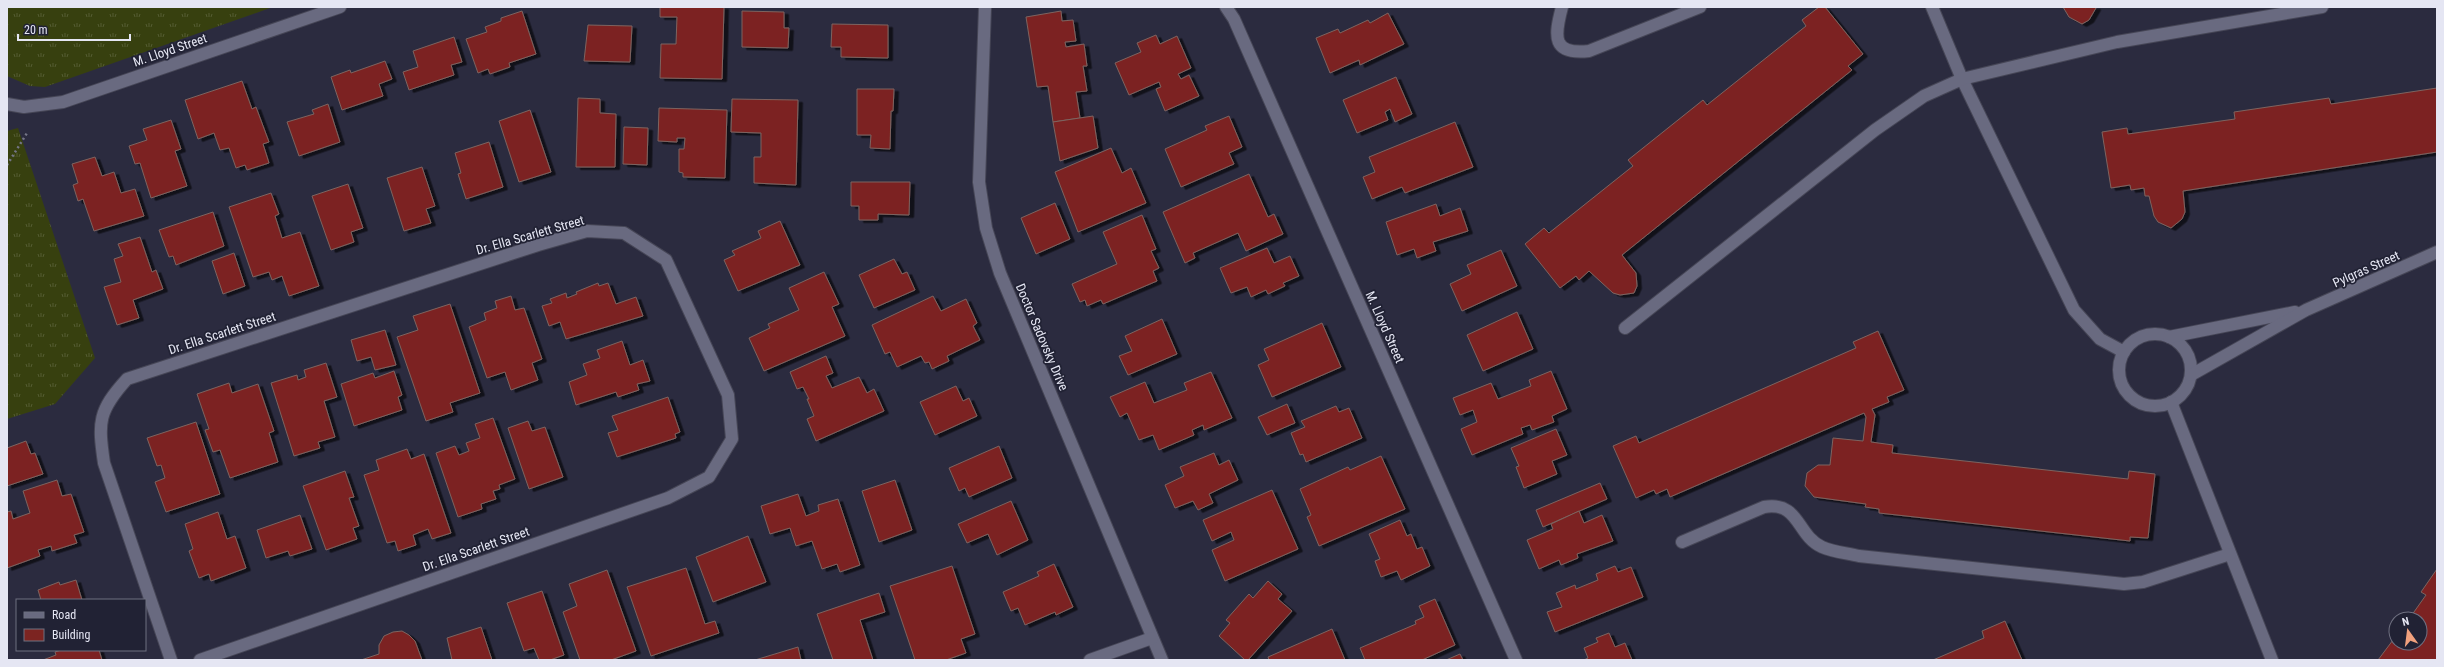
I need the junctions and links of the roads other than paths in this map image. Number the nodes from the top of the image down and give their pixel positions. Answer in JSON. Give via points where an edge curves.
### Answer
{"nodes":[{"id":1,"x":340,"y":7,"type":"edge"},
{"id":2,"x":985,"y":7,"type":"edge"},
{"id":3,"x":1226,"y":7,"type":"edge"},
{"id":4,"x":1562,"y":7,"type":"edge"},
{"id":5,"x":1700,"y":7,"type":"edge"},
{"id":6,"x":1932,"y":7,"type":"edge"},
{"id":7,"x":2322,"y":7,"type":"edge"},
{"id":8,"x":1962,"y":79,"type":"junction"},
{"id":9,"x":7,"y":104,"type":"edge"},
{"id":10,"x":2437,"y":252,"type":"edge"},
{"id":11,"x":2306,"y":310,"type":"junction"},
{"id":12,"x":1625,"y":328,"type":"dead end"},
{"id":13,"x":2169,"y":337,"type":"junction"},
{"id":14,"x":2124,"y":352,"type":"junction"},
{"id":15,"x":2191,"y":375,"type":"junction"},
{"id":16,"x":2170,"y":402,"type":"junction"},
{"id":17,"x":1682,"y":542,"type":"dead end"},
{"id":18,"x":2230,"y":554,"type":"junction"},
{"id":19,"x":1152,"y":638,"type":"junction"},
{"id":20,"x":171,"y":660,"type":"edge"},
{"id":21,"x":200,"y":660,"type":"edge"},
{"id":22,"x":1090,"y":660,"type":"edge"},
{"id":23,"x":1162,"y":660,"type":"edge"},
{"id":24,"x":1516,"y":660,"type":"edge"},
{"id":25,"x":2272,"y":660,"type":"edge"}],
"edges":[{"from":1,"to":9,"type":"street","name":"M. Lloyd Street","via":[[63,102],[24,107]]},
{"from":2,"to":19,"type":"street","name":"Doctor Sadovsky Drive","via":[[979,182],[986,228],[1000,274]]},
{"from":3,"to":24,"type":"street","name":"M. Lloyd Street","via":[[1234,19]]},
{"from":4,"to":5,"type":"street","via":[[1555,31],[1560,46],[1571,53],[1590,51]]},
{"from":6,"to":8,"type":"street"},
{"from":7,"to":8,"type":"street","via":[[2117,42]]},
{"from":8,"to":12,"type":"street","via":[[1924,96],[1875,130]]},
{"from":8,"to":14,"type":"street","via":[[2074,310],[2100,339]]},
{"from":10,"to":11,"type":"street","name":"Pylgras Street"},
{"from":11,"to":13,"type":"street","name":"Pylgras Street"},
{"from":11,"to":15,"type":"street","name":"Pylgras Street"},
{"from":13,"to":14,"type":"street","via":[[2148,335],[2130,344]]},
{"from":13,"to":15,"type":"street","via":[[2179,343],[2186,352],[2191,363]]},
{"from":14,"to":16,"type":"street","via":[[2120,363],[2120,375],[2129,395],[2138,402],[2149,405],[2160,406]]},
{"from":15,"to":16,"type":"street","via":[[2184,391]]},
{"from":16,"to":18,"type":"street"},
{"from":17,"to":18,"type":"street","via":[[1764,507],[1777,505],[1790,512],[1811,539],[1822,547],[1858,556],[2124,584],[2143,582]]},
{"from":18,"to":25,"type":"street"},
{"from":19,"to":22,"type":"street"},
{"from":19,"to":23,"type":"street","name":"Doctor Sadovsky Drive"},
{"from":20,"to":21,"type":"street","name":"Dr. Ella Scarlett Street","via":[[104,463],[99,429],[108,399],[127,379],[587,231],[624,233],[666,260],[728,395],[732,439],[709,477],[668,498]]}]}
